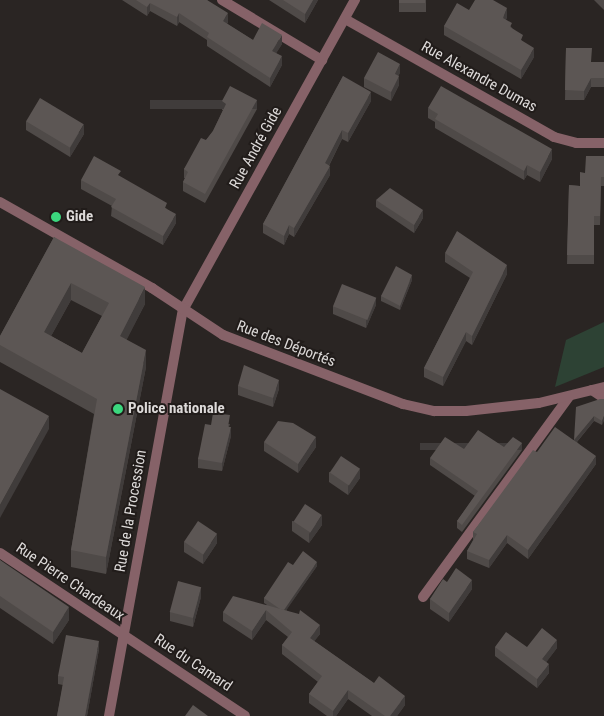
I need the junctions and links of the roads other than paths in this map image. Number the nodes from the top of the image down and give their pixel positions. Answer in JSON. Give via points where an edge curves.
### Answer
{"nodes":[{"id":1,"x":222,"y":0,"type":"edge"},
{"id":2,"x":355,"y":0,"type":"edge"},
{"id":3,"x":345,"y":19,"type":"junction"},
{"id":4,"x":322,"y":60,"type":"junction"},
{"id":5,"x":604,"y":143,"type":"edge"},
{"id":6,"x":0,"y":202,"type":"edge"},
{"id":7,"x":183,"y":310,"type":"junction"},
{"id":8,"x":604,"y":386,"type":"edge"},
{"id":9,"x":592,"y":390,"type":"junction"},
{"id":10,"x":569,"y":397,"type":"junction"},
{"id":11,"x":604,"y":398,"type":"edge"},
{"id":12,"x":0,"y":554,"type":"edge"},
{"id":13,"x":423,"y":597,"type":"dead end"},
{"id":14,"x":124,"y":636,"type":"junction"},
{"id":15,"x":109,"y":716,"type":"edge"},
{"id":16,"x":245,"y":716,"type":"edge"}],
"edges":[{"from":1,"to":4,"type":"street"},
{"from":2,"to":3,"type":"street","name":"Rue André Gide"},
{"from":3,"to":4,"type":"street","name":"Rue André Gide"},
{"from":3,"to":5,"type":"street","name":"Rue Alexandre Dumas","via":[[554,137],[576,143]]},
{"from":4,"to":7,"type":"street","name":"Rue André Gide"},
{"from":6,"to":7,"type":"street","name":"Rue des Déportés","via":[[152,288]]},
{"from":7,"to":10,"type":"street","name":"Rue des Déportés","via":[[234,341],[418,408],[466,411]]},
{"from":7,"to":14,"type":"street","name":"Rue de la Procession"},
{"from":8,"to":9,"type":"street","name":"Rue des Déportés"},
{"from":9,"to":10,"type":"street","name":"Rue des Déportés"},
{"from":9,"to":11,"type":"street"},
{"from":10,"to":13,"type":"street"},
{"from":12,"to":14,"type":"street","name":"Rue Pierre Chardeaux"},
{"from":14,"to":15,"type":"street","name":"Rue de la Procession"},
{"from":14,"to":16,"type":"street","name":"Rue du Camard"}]}
